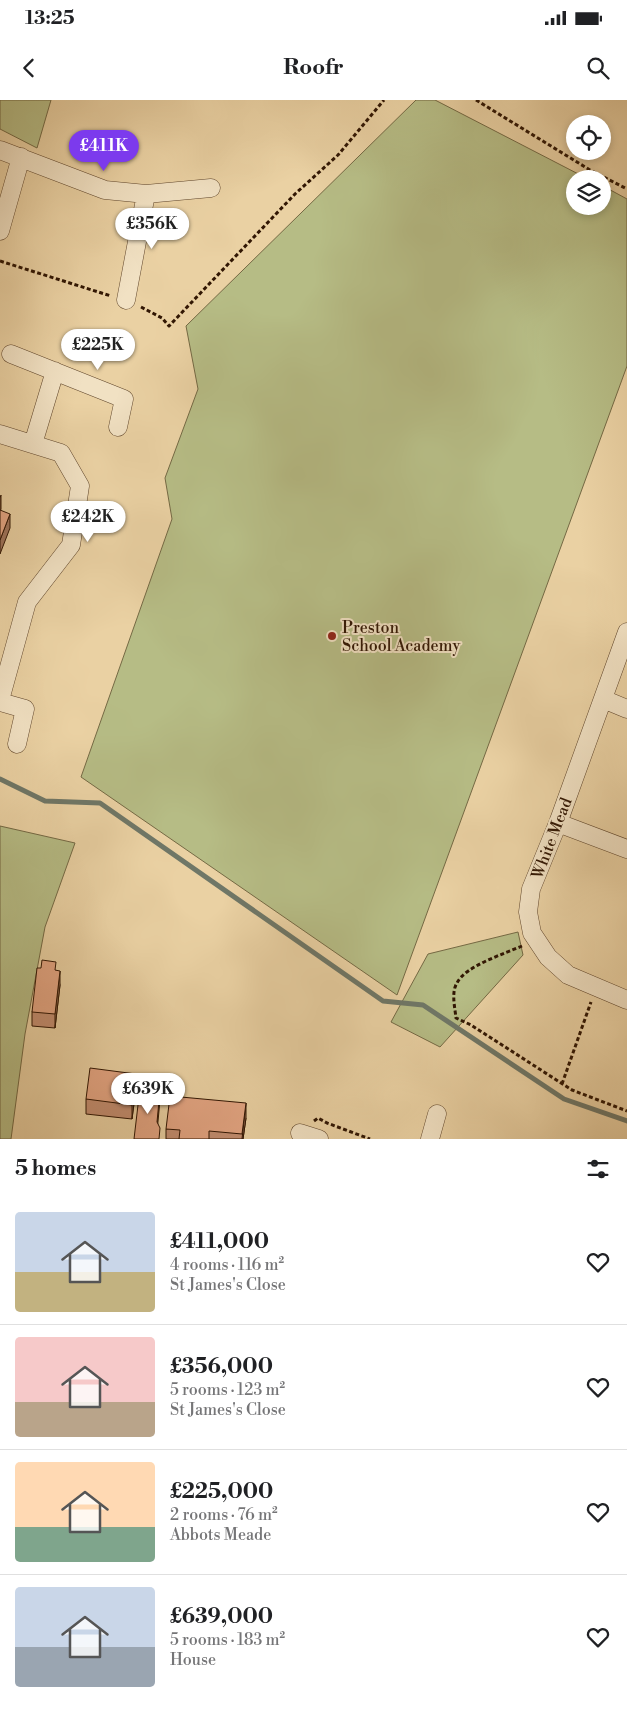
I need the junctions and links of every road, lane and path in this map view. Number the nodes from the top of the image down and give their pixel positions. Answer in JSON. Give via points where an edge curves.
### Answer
{"nodes":[{"id":1,"x":384,"y":100,"type":"edge"},
{"id":2,"x":476,"y":100,"type":"edge"},
{"id":3,"x":0,"y":150,"type":"edge"},
{"id":4,"x":21,"y":157,"type":"junction"},
{"id":5,"x":211,"y":188,"type":"dead end"},
{"id":6,"x":627,"y":189,"type":"edge"},
{"id":7,"x":146,"y":194,"type":"junction"},
{"id":8,"x":0,"y":231,"type":"edge"},
{"id":9,"x":0,"y":261,"type":"edge"},
{"id":10,"x":126,"y":300,"type":"junction"},
{"id":11,"x":11,"y":354,"type":"dead end"},
{"id":12,"x":55,"y":371,"type":"junction"},
{"id":13,"x":118,"y":427,"type":"dead end"},
{"id":14,"x":0,"y":434,"type":"edge"},
{"id":15,"x":33,"y":444,"type":"junction"},
{"id":16,"x":627,"y":632,"type":"edge"},
{"id":17,"x":602,"y":699,"type":"junction"},
{"id":18,"x":0,"y":701,"type":"edge"},
{"id":19,"x":627,"y":710,"type":"edge"},
{"id":20,"x":17,"y":744,"type":"dead end"},
{"id":21,"x":558,"y":823,"type":"junction"},
{"id":22,"x":627,"y":849,"type":"edge"},
{"id":23,"x":536,"y":939,"type":"junction"},
{"id":24,"x":596,"y":987,"type":"junction"},
{"id":25,"x":627,"y":1000,"type":"edge"},
{"id":26,"x":562,"y":1084,"type":"junction"},
{"id":27,"x":627,"y":1111,"type":"edge"},
{"id":28,"x":438,"y":1114,"type":"dead end"},
{"id":29,"x":300,"y":1133,"type":"dead end"},
{"id":30,"x":319,"y":1139,"type":"edge"},
{"id":31,"x":430,"y":1139,"type":"edge"}],
"edges":[{"from":1,"to":10,"type":"path","via":[[338,155],[295,194],[169,326],[162,318]]},
{"from":2,"to":6,"type":"path"},
{"from":3,"to":4,"type":"street"},
{"from":4,"to":7,"type":"street","via":[[105,190]]},
{"from":4,"to":8,"type":"street"},
{"from":5,"to":7,"type":"street"},
{"from":7,"to":10,"type":"street"},
{"from":9,"to":10,"type":"path"},
{"from":11,"to":12,"type":"street"},
{"from":12,"to":13,"type":"street","via":[[124,399]]},
{"from":12,"to":15,"type":"street"},
{"from":14,"to":15,"type":"street"},
{"from":15,"to":18,"type":"street","via":[[61,453],[80,486],[71,545],[27,602]]},
{"from":16,"to":17,"type":"street","name":"White Mead"},
{"from":17,"to":19,"type":"street"},
{"from":17,"to":21,"type":"street","name":"White Mead"},
{"from":18,"to":20,"type":"street","via":[[25,709]]},
{"from":21,"to":22,"type":"street"},
{"from":21,"to":23,"type":"street","name":"White Mead","via":[[531,889],[528,912]]},
{"from":23,"to":24,"type":"street","name":"White Mead","via":[[548,958],[568,975]]},
{"from":23,"to":26,"type":"path","via":[[470,969],[456,983],[456,1018]]},
{"from":24,"to":25,"type":"street","name":"White Mead"},
{"from":24,"to":26,"type":"path"},
{"from":26,"to":27,"type":"path"},
{"from":28,"to":31,"type":"street"},
{"from":29,"to":30,"type":"street"}]}
